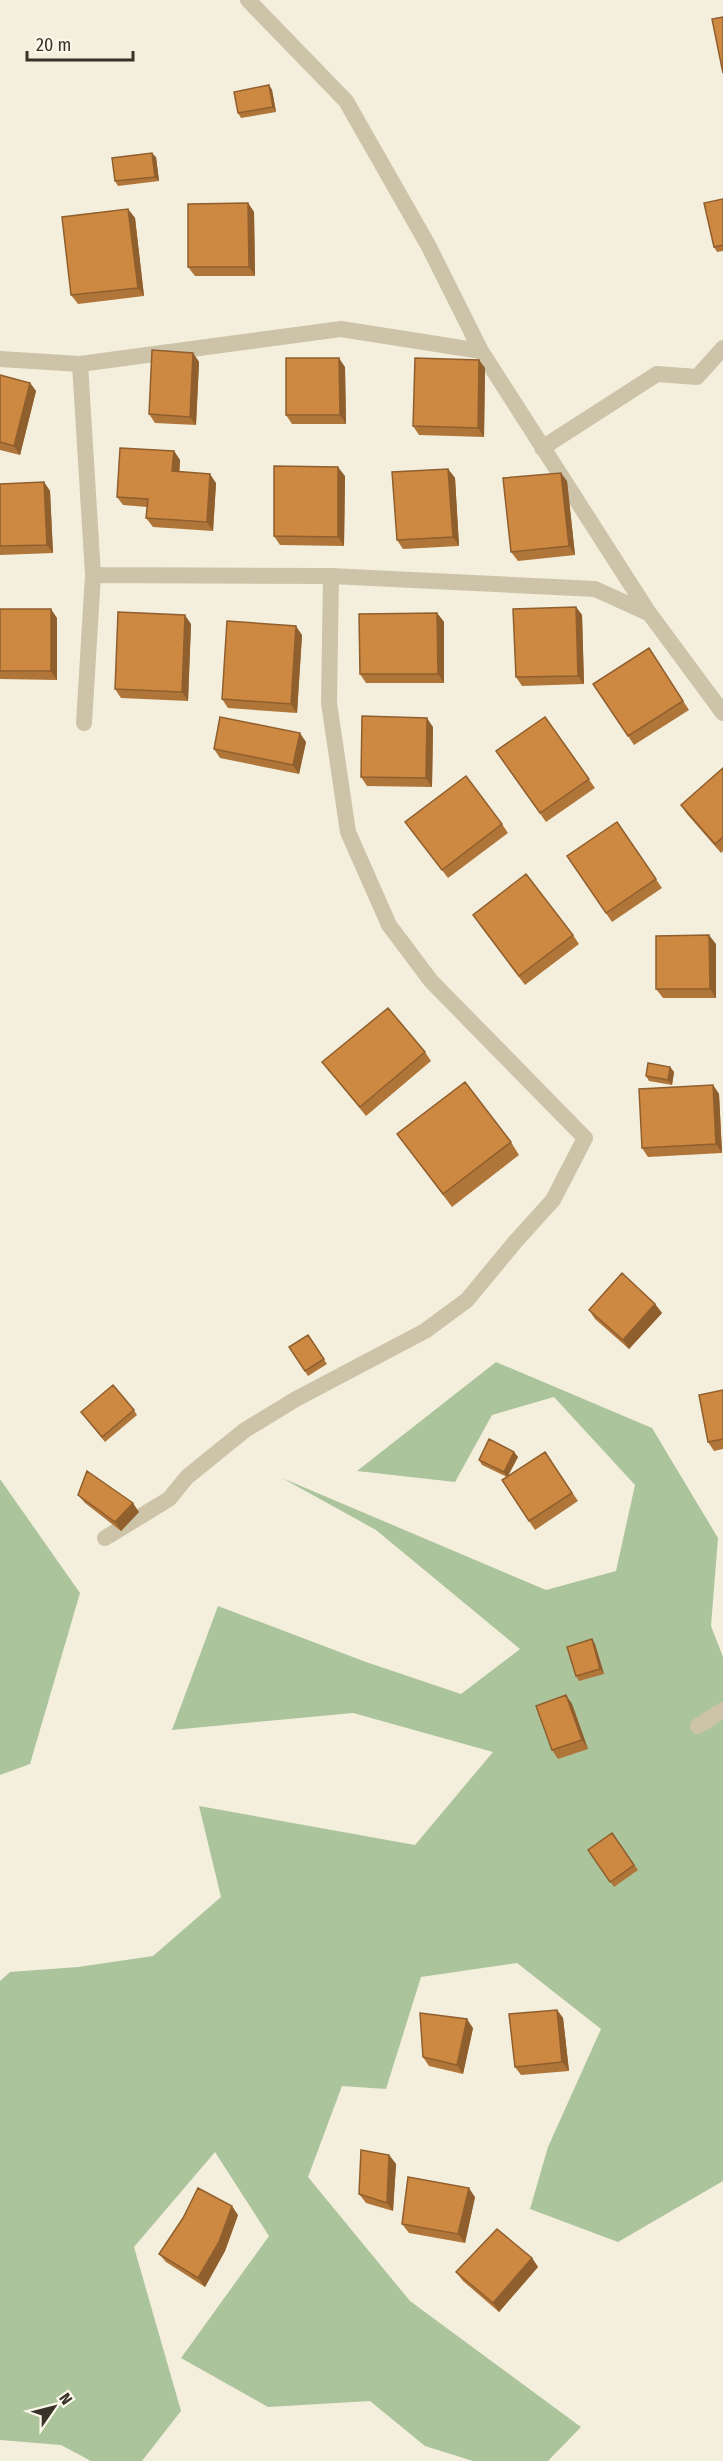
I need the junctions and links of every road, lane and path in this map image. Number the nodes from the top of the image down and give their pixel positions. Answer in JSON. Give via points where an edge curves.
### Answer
{"nodes":[{"id":1,"x":248,"y":0,"type":"edge"},
{"id":2,"x":723,"y":348,"type":"edge"},
{"id":3,"x":481,"y":351,"type":"junction"},
{"id":4,"x":0,"y":359,"type":"edge"},
{"id":5,"x":80,"y":364,"type":"junction"},
{"id":6,"x":542,"y":448,"type":"junction"},
{"id":7,"x":93,"y":575,"type":"junction"},
{"id":8,"x":330,"y":576,"type":"junction"},
{"id":9,"x":649,"y":613,"type":"junction"},
{"id":10,"x":723,"y":712,"type":"edge"},
{"id":11,"x":84,"y":723,"type":"dead end"},
{"id":12,"x":105,"y":1538,"type":"dead end"},
{"id":13,"x":723,"y":1710,"type":"edge"},
{"id":14,"x":698,"y":1726,"type":"dead end"}],
"edges":[{"from":1,"to":3,"type":"street","via":[[346,101],[428,245]]},
{"from":2,"to":6,"type":"street","via":[[697,376],[657,374]]},
{"from":3,"to":5,"type":"street","via":[[341,329]]},
{"from":3,"to":6,"type":"street"},
{"from":4,"to":5,"type":"street"},
{"from":5,"to":7,"type":"street"},
{"from":6,"to":9,"type":"street"},
{"from":7,"to":8,"type":"street"},
{"from":7,"to":11,"type":"street"},
{"from":8,"to":9,"type":"street","via":[[595,589]]},
{"from":8,"to":12,"type":"street","via":[[329,703],[348,832],[389,925],[431,981],[585,1138],[553,1200],[467,1299],[425,1331],[245,1430],[187,1477],[169,1499]]},
{"from":9,"to":10,"type":"street"},
{"from":13,"to":14,"type":"street"}]}
